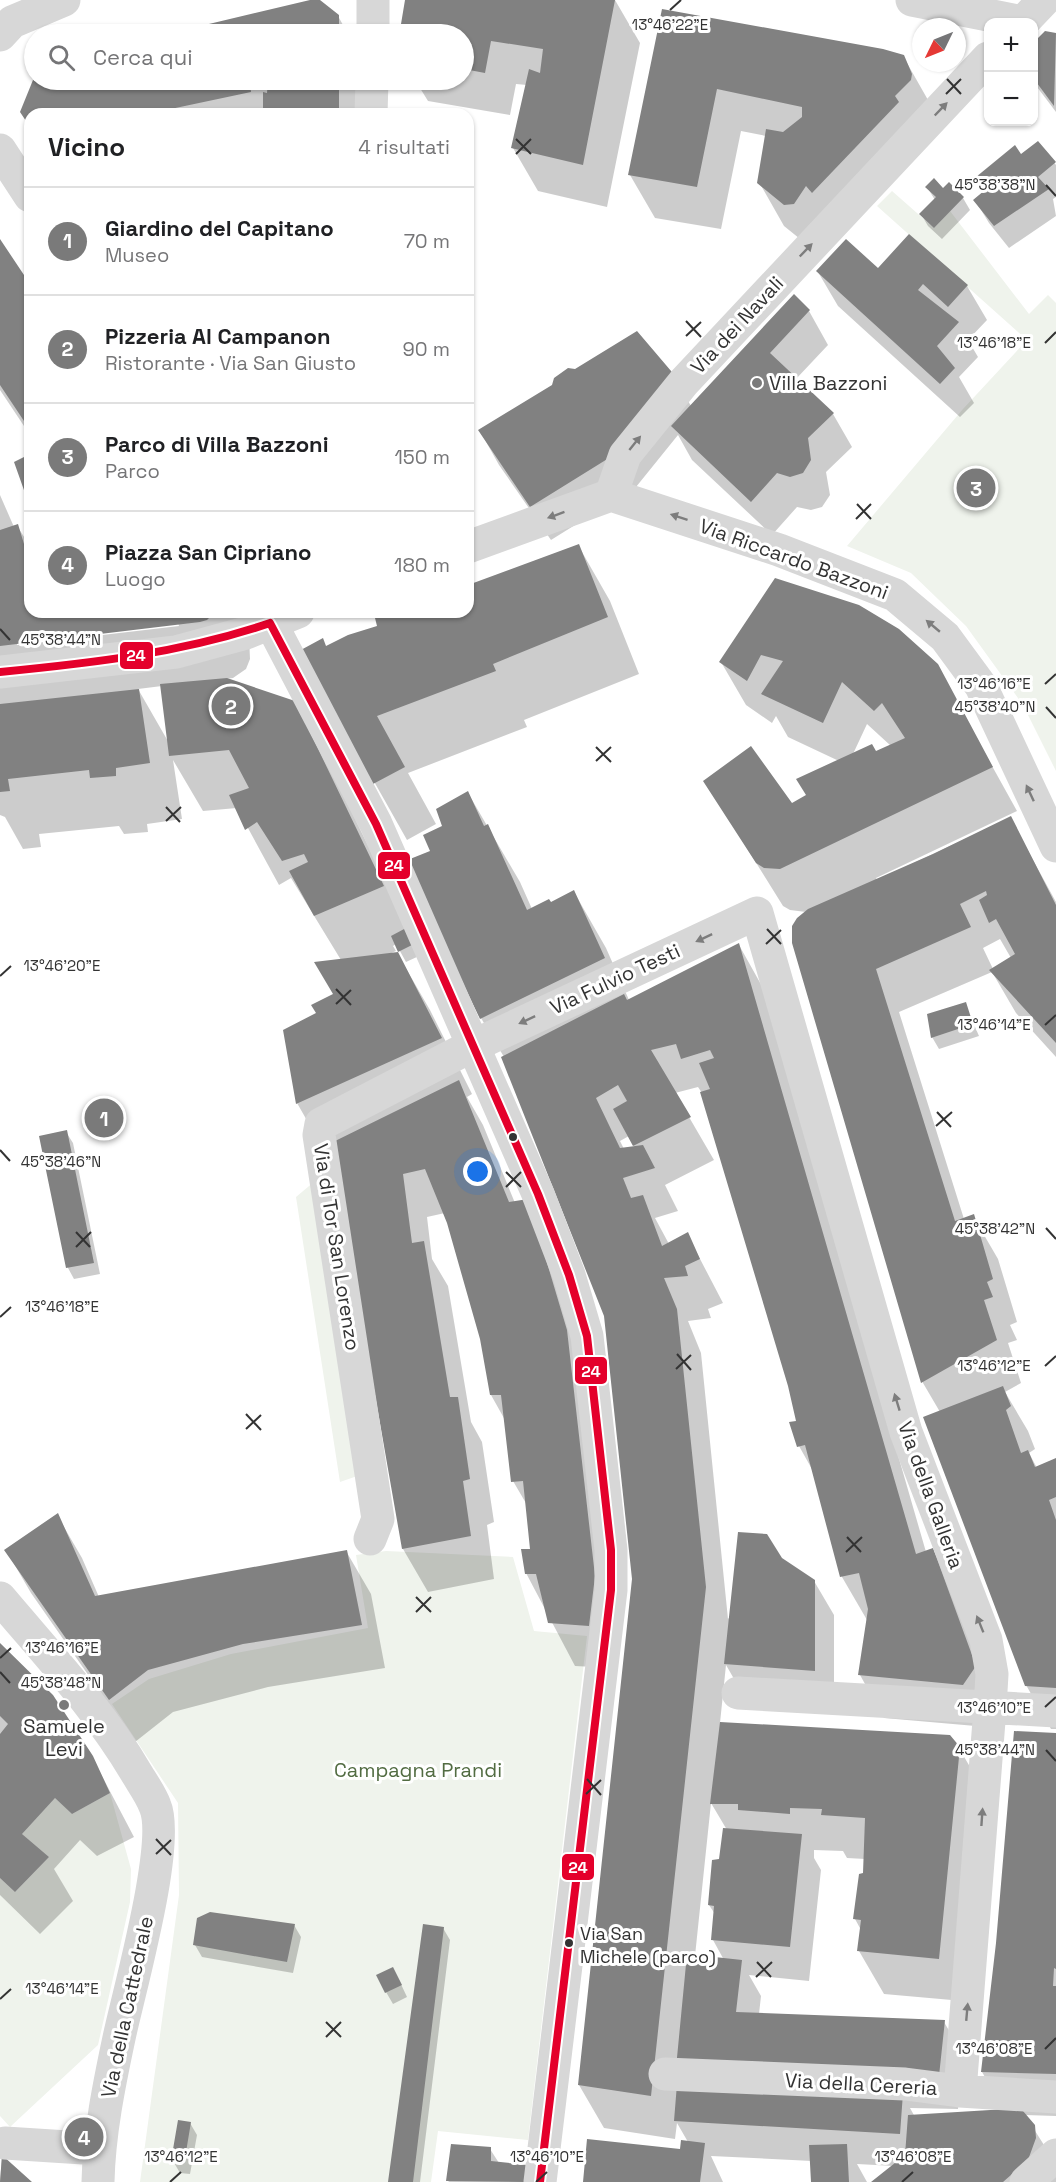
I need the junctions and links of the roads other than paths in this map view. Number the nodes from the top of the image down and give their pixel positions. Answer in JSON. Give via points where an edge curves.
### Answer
{"nodes":[{"id":1,"x":64,"y":0,"type":"edge"},
{"id":2,"x":373,"y":0,"type":"edge"},
{"id":3,"x":912,"y":0,"type":"edge"},
{"id":4,"x":1047,"y":0,"type":"edge"},
{"id":5,"x":1056,"y":9,"type":"edge"},
{"id":6,"x":1003,"y":18,"type":"edge"},
{"id":7,"x":1027,"y":18,"type":"edge"},
{"id":8,"x":373,"y":24,"type":"edge"},
{"id":9,"x":0,"y":35,"type":"edge"},
{"id":10,"x":984,"y":62,"type":"edge"},
{"id":11,"x":372,"y":90,"type":"edge"},
{"id":12,"x":371,"y":108,"type":"edge"},
{"id":13,"x":0,"y":150,"type":"edge"},
{"id":14,"x":24,"y":187,"type":"edge"},
{"id":15,"x":611,"y":495,"type":"junction"},
{"id":16,"x":474,"y":545,"type":"edge"},
{"id":17,"x":273,"y":618,"type":"edge"},
{"id":18,"x":279,"y":618,"type":"edge"},
{"id":19,"x":0,"y":672,"type":"edge"},
{"id":20,"x":1056,"y":846,"type":"edge"},
{"id":21,"x":757,"y":913,"type":"joint"},
{"id":22,"x":473,"y":1046,"type":"junction"},
{"id":23,"x":370,"y":1539,"type":"dead end"},
{"id":24,"x":0,"y":1598,"type":"edge"},
{"id":25,"x":738,"y":1693,"type":"dead end"},
{"id":26,"x":990,"y":1708,"type":"junction"},
{"id":27,"x":1056,"y":1712,"type":"edge"},
{"id":28,"x":665,"y":2074,"type":"dead end"},
{"id":29,"x":960,"y":2091,"type":"junction"},
{"id":30,"x":1056,"y":2097,"type":"edge"},
{"id":31,"x":2,"y":2142,"type":"edge"},
{"id":32,"x":99,"y":2149,"type":"junction"},
{"id":33,"x":1056,"y":2155,"type":"edge"},
{"id":34,"x":98,"y":2182,"type":"edge"},
{"id":35,"x":540,"y":2182,"type":"edge"},
{"id":36,"x":1026,"y":2182,"type":"edge"}],
"edges":[{"from":1,"to":9,"type":"street","via":[[12,22]]},
{"from":2,"to":8,"type":"street"},
{"from":3,"to":6,"type":"street"},
{"from":4,"to":5,"type":"street"},
{"from":4,"to":7,"type":"street"},
{"from":15,"to":10,"type":"street","name":"Via dei Navali","one_way":true,"via":[[625,455],[684,381]]},
{"from":11,"to":12,"type":"street"},
{"from":13,"to":14,"type":"street"},
{"from":15,"to":16,"type":"street","one_way":true},
{"from":20,"to":15,"type":"street","name":"Via Riccardo Bazzoni","one_way":true,"via":[[981,686],[945,637],[896,595],[779,550]]},
{"from":17,"to":19,"type":"street","via":[[223,640],[176,652]]},
{"from":18,"to":22,"type":"street","via":[[376,824]]},
{"from":21,"to":22,"type":"street","name":"Via Fulvio Testi","one_way":true},
{"from":26,"to":21,"type":"street","name":"Via della Galleria","one_way":true,"via":[[992,1674],[986,1640],[906,1432]]},
{"from":22,"to":23,"type":"street","name":"Via di Tor San Lorenzo","via":[[321,1124],[378,1519]]},
{"from":22,"to":35,"type":"street","via":[[538,1194],[587,1336],[611,1550],[611,1590]]},
{"from":24,"to":32,"type":"street","name":"Via della Cattedrale","via":[[77,1687],[125,1754],[156,1807],[160,1830],[152,1891],[118,2040]]},
{"from":25,"to":26,"type":"street"},
{"from":26,"to":27,"type":"street"},
{"from":29,"to":26,"type":"street","name":"Via della Galleria","one_way":true},
{"from":28,"to":29,"type":"street","name":"Via della Cereria","via":[[905,2084]]},
{"from":29,"to":30,"type":"street","name":"Via della Cereria"},
{"from":31,"to":32,"type":"street"},
{"from":32,"to":34,"type":"street","name":"Via della Cattedrale"},
{"from":33,"to":36,"type":"street"}]}
